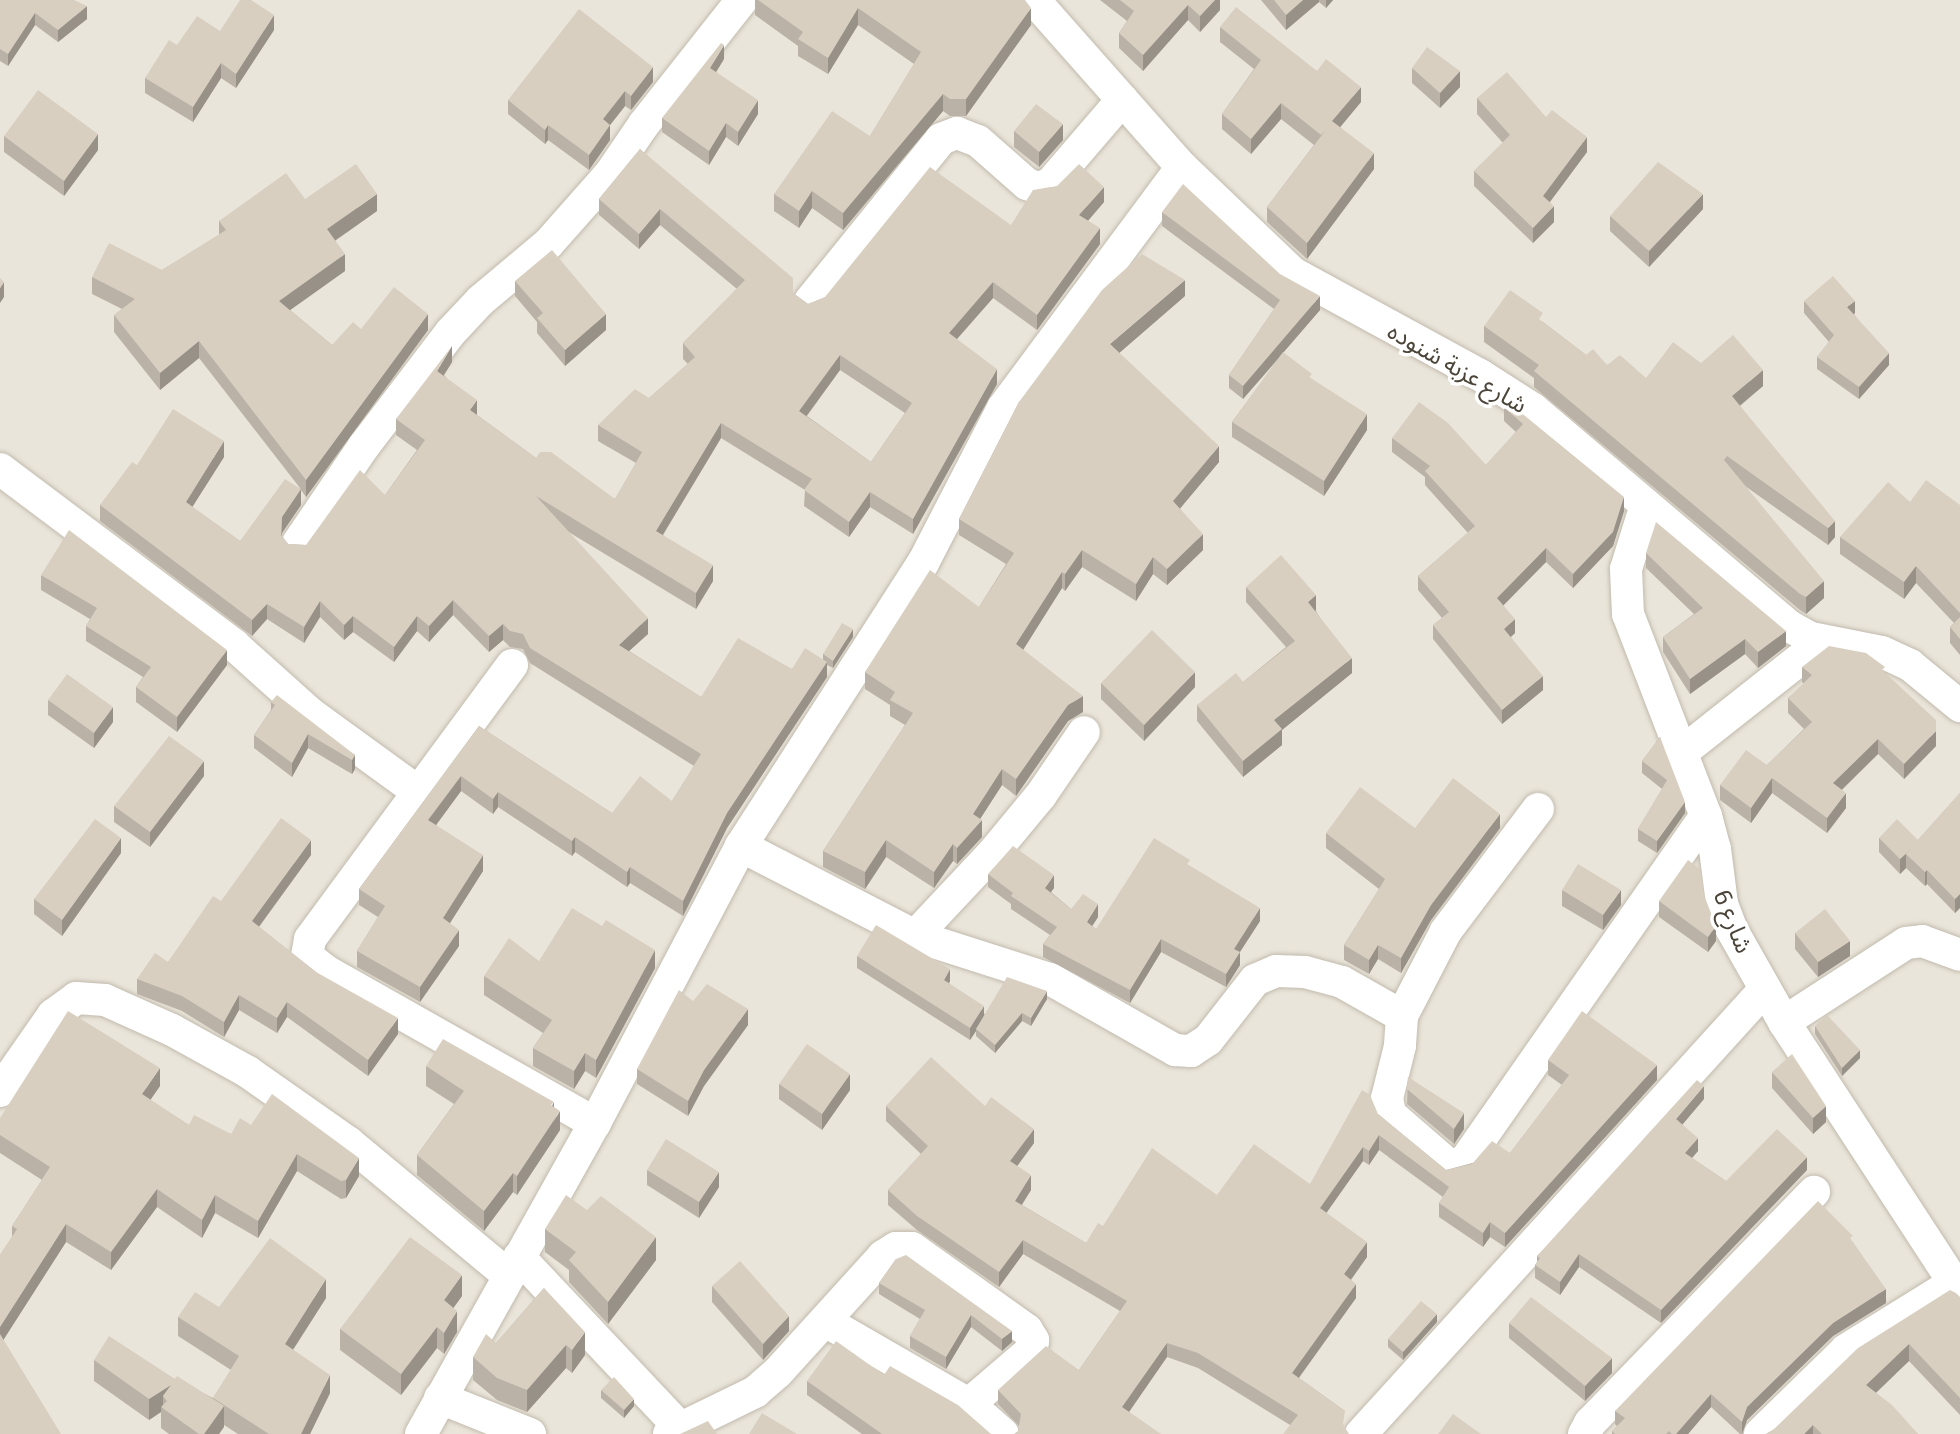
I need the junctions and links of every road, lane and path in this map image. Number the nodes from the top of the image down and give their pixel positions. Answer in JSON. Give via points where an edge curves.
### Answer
{"nodes":[{"id":1,"x":742,"y":0,"type":"edge"},
{"id":2,"x":1038,"y":1,"type":"edge"},
{"id":3,"x":1122,"y":100,"type":"junction"},
{"id":4,"x":1182,"y":167,"type":"junction"},
{"id":5,"x":810,"y":301,"type":"edge"},
{"id":6,"x":0,"y":469,"type":"edge"},
{"id":7,"x":1645,"y":508,"type":"junction"},
{"id":8,"x":298,"y":543,"type":"edge"},
{"id":9,"x":1823,"y":641,"type":"junction"},
{"id":10,"x":512,"y":665,"type":"dead end"},
{"id":11,"x":1960,"y":706,"type":"edge"},
{"id":12,"x":1084,"y":732,"type":"dead end"},
{"id":13,"x":1681,"y":753,"type":"junction"},
{"id":14,"x":417,"y":791,"type":"junction"},
{"id":15,"x":1538,"y":809,"type":"dead end"},
{"id":16,"x":1706,"y":816,"type":"junction"},
{"id":17,"x":741,"y":846,"type":"junction"},
{"id":18,"x":915,"y":936,"type":"junction"},
{"id":19,"x":1960,"y":955,"type":"edge"},
{"id":20,"x":1765,"y":989,"type":"junction"},
{"id":21,"x":1402,"y":1016,"type":"junction"},
{"id":22,"x":1784,"y":1022,"type":"junction"},
{"id":23,"x":0,"y":1091,"type":"edge"},
{"id":24,"x":595,"y":1123,"type":"junction"},
{"id":25,"x":1814,"y":1192,"type":"dead end"},
{"id":26,"x":514,"y":1267,"type":"junction"},
{"id":27,"x":1957,"y":1285,"type":"edge"},
{"id":28,"x":825,"y":1321,"type":"junction"},
{"id":29,"x":440,"y":1398,"type":"junction"},
{"id":30,"x":969,"y":1404,"type":"junction"},
{"id":31,"x":675,"y":1431,"type":"edge"},
{"id":32,"x":421,"y":1434,"type":"edge"},
{"id":33,"x":530,"y":1434,"type":"edge"},
{"id":34,"x":1003,"y":1434,"type":"edge"},
{"id":35,"x":1361,"y":1434,"type":"edge"},
{"id":36,"x":1584,"y":1434,"type":"edge"},
{"id":37,"x":1760,"y":1434,"type":"edge"}],
"edges":[{"from":1,"to":8,"type":"street","via":[[610,174],[548,244],[451,332]]},
{"from":2,"to":3,"type":"street","name":"شارع عزبة شنوده"},
{"from":3,"to":4,"type":"street","name":"شارع عزبة شنوده"},
{"from":3,"to":5,"type":"street","via":[[1050,184],[1038,188],[978,141],[957,133],[941,139]]},
{"from":4,"to":7,"type":"street","name":"شارع عزبة شنوده","via":[[1293,273],[1507,391]]},
{"from":4,"to":17,"type":"street","via":[[1003,408],[923,563]]},
{"from":6,"to":14,"type":"street"},
{"from":7,"to":9,"type":"street","name":"شارع عزبة شنوده","via":[[1789,626]]},
{"from":7,"to":13,"type":"street","name":"شارع 6","via":[[1626,569],[1625,599]]},
{"from":9,"to":11,"type":"street","name":"شارع عزبة شنوده","via":[[1882,652],[1910,665]]},
{"from":9,"to":13,"type":"street"},
{"from":10,"to":14,"type":"street"},
{"from":12,"to":18,"type":"street","via":[[993,853]]},
{"from":13,"to":16,"type":"street","name":"شارع 6"},
{"from":14,"to":24,"type":"street","via":[[310,939],[307,956]]},
{"from":15,"to":21,"type":"street","via":[[1446,931]]},
{"from":16,"to":20,"type":"street","name":"شارع 6","via":[[1722,904]]},
{"from":16,"to":21,"type":"street","via":[[1461,1165],[1450,1166],[1390,1114],[1387,1098]]},
{"from":17,"to":18,"type":"street"},
{"from":17,"to":24,"type":"street"},
{"from":18,"to":21,"type":"street","via":[[1050,979],[1175,1050],[1191,1051],[1208,1040],[1255,980],[1276,971],[1342,982]]},
{"from":19,"to":22,"type":"street","via":[[1922,941],[1906,943]]},
{"from":20,"to":22,"type":"street","name":"شارع 6"},
{"from":20,"to":35,"type":"street"},
{"from":22,"to":27,"type":"street","name":"شارع 6"},
{"from":23,"to":26,"type":"street","via":[[53,1015],[76,998],[105,1000],[248,1072]]},
{"from":24,"to":26,"type":"street"},
{"from":25,"to":36,"type":"street"},
{"from":26,"to":29,"type":"street"},
{"from":26,"to":31,"type":"street"},
{"from":27,"to":37,"type":"street","via":[[1846,1350]]},
{"from":28,"to":30,"type":"street"},
{"from":28,"to":30,"type":"street","via":[[883,1256],[896,1248],[912,1248],[1027,1330],[1033,1340],[1032,1350]]},
{"from":28,"to":31,"type":"street","via":[[755,1392]]},
{"from":29,"to":32,"type":"street"},
{"from":29,"to":33,"type":"street"},
{"from":30,"to":34,"type":"street"}]}
